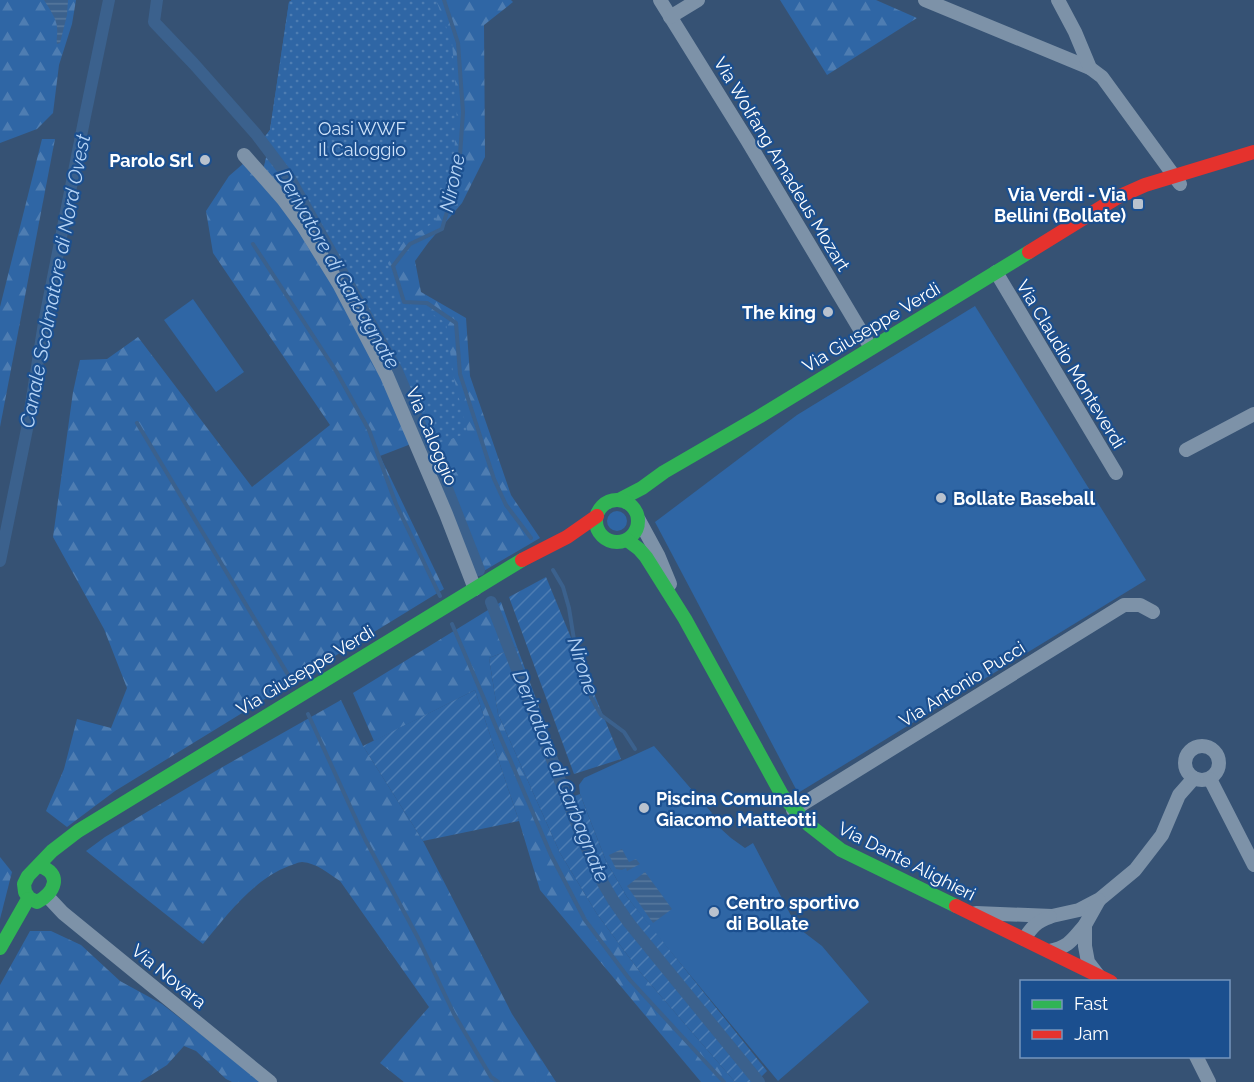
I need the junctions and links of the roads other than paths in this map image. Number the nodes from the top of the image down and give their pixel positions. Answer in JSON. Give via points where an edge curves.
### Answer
{"nodes":[{"id":1,"x":660,"y":0,"type":"edge"},
{"id":2,"x":698,"y":0,"type":"edge"},
{"id":3,"x":925,"y":0,"type":"edge"},
{"id":4,"x":1058,"y":0,"type":"edge"},
{"id":5,"x":670,"y":17,"type":"junction"},
{"id":6,"x":1090,"y":68,"type":"junction"},
{"id":7,"x":1254,"y":152,"type":"edge"},
{"id":8,"x":244,"y":155,"type":"dead end"},
{"id":9,"x":1254,"y":161,"type":"edge"},
{"id":10,"x":1177,"y":180,"type":"junction"},
{"id":11,"x":996,"y":272,"type":"junction"},
{"id":12,"x":871,"y":348,"type":"junction"},
{"id":13,"x":1254,"y":414,"type":"edge"},
{"id":14,"x":1186,"y":450,"type":"dead end"},
{"id":15,"x":679,"y":464,"type":"junction"},
{"id":16,"x":1116,"y":474,"type":"dead end"},
{"id":17,"x":619,"y":500,"type":"junction"},
{"id":18,"x":597,"y":516,"type":"junction"},
{"id":19,"x":638,"y":517,"type":"junction"},
{"id":20,"x":607,"y":540,"type":"junction"},
{"id":21,"x":627,"y":540,"type":"junction"},
{"id":22,"x":554,"y":544,"type":"junction"},
{"id":23,"x":475,"y":589,"type":"junction"},
{"id":24,"x":1153,"y":612,"type":"dead end"},
{"id":25,"x":685,"y":619,"type":"junction"},
{"id":26,"x":1190,"y":774,"type":"junction"},
{"id":27,"x":1210,"y":779,"type":"junction"},
{"id":28,"x":793,"y":810,"type":"junction"},
{"id":29,"x":1254,"y":865,"type":"edge"},
{"id":30,"x":45,"y":869,"type":"junction"},
{"id":31,"x":48,"y":897,"type":"junction"},
{"id":32,"x":28,"y":899,"type":"junction"},
{"id":33,"x":1100,"y":899,"type":"junction"},
{"id":34,"x":966,"y":912,"type":"junction"},
{"id":35,"x":1052,"y":916,"type":"junction"},
{"id":36,"x":1085,"y":925,"type":"junction"},
{"id":37,"x":1024,"y":939,"type":"junction"},
{"id":38,"x":0,"y":948,"type":"edge"},
{"id":39,"x":1049,"y":951,"type":"junction"},
{"id":40,"x":1098,"y":975,"type":"junction"},
{"id":41,"x":1109,"y":980,"type":"edge"},
{"id":42,"x":1197,"y":1058,"type":"edge"},
{"id":43,"x":270,"y":1082,"type":"edge"},
{"id":44,"x":1209,"y":1082,"type":"edge"}],
"edges":[{"from":1,"to":5,"type":"street","name":"Via Wolfang Amadeus Mozart"},
{"from":2,"to":5,"type":"street"},
{"from":3,"to":6,"type":"street"},
{"from":4,"to":6,"type":"street"},
{"from":5,"to":12,"type":"street","name":"Via Wolfang Amadeus Mozart"},
{"from":6,"to":10,"type":"street","via":[[1102,77]]},
{"from":7,"to":10,"type":"street","name":"Via Giuseppe Verdi"},
{"from":8,"to":23,"type":"street","name":"Via Caloggio","via":[[303,226],[339,284],[387,376]]},
{"from":9,"to":10,"type":"street","name":"Via Giuseppe Verdi"},
{"from":10,"to":11,"type":"street","name":"Via Giuseppe Verdi","via":[[1145,185],[1118,197]]},
{"from":11,"to":12,"type":"street","name":"Via Giuseppe Verdi"},
{"from":11,"to":16,"type":"street","name":"Via Claudio Monteverdi"},
{"from":12,"to":15,"type":"street","name":"Via Giuseppe Verdi"},
{"from":13,"to":14,"type":"street"},
{"from":15,"to":17,"type":"street","name":"Via Giuseppe Verdi"},
{"from":15,"to":19,"type":"street","name":"Via Giuseppe Verdi","via":[[652,491]]},
{"from":17,"to":18,"type":"street","via":[[606,504]]},
{"from":17,"to":19,"type":"street","via":[[629,504]]},
{"from":18,"to":20,"type":"street","via":[[598,530]]},
{"from":18,"to":22,"type":"street","name":"Via Giuseppe Verdi"},
{"from":19,"to":21,"type":"street","via":[[636,531]]},
{"from":19,"to":25,"type":"street","name":"Via Dante Alighieri"},
{"from":20,"to":21,"type":"street"},
{"from":20,"to":22,"type":"street","name":"Via Giuseppe Verdi"},
{"from":21,"to":25,"type":"street","name":"Via Dante Alighieri","via":[[646,557]]},
{"from":22,"to":23,"type":"street","name":"Via Giuseppe Verdi"},
{"from":23,"to":30,"type":"street","name":"Via Giuseppe Verdi","via":[[78,831],[43,860]]},
{"from":24,"to":28,"type":"street","name":"Via Antonio Pucci","via":[[1140,605],[1124,605]]},
{"from":25,"to":28,"type":"street","name":"Via Dante Alighieri"},
{"from":26,"to":27,"type":"street"},
{"from":26,"to":27,"type":"street","via":[[1186,759],[1191,751],[1201,746],[1210,748],[1219,757],[1220,765]]},
{"from":26,"to":33,"type":"street","via":[[1162,835],[1135,870]]},
{"from":27,"to":29,"type":"street"},
{"from":28,"to":34,"type":"street","name":"Via Dante Alighieri","via":[[841,850]]},
{"from":30,"to":31,"type":"street","via":[[54,878]]},
{"from":30,"to":32,"type":"street","via":[[30,872],[25,882]]},
{"from":31,"to":32,"type":"street","via":[[37,902]]},
{"from":31,"to":43,"type":"street","name":"Via Novara"},
{"from":32,"to":38,"type":"street"},
{"from":33,"to":35,"type":"street","via":[[1079,910]]},
{"from":33,"to":36,"type":"street"},
{"from":34,"to":35,"type":"street"},
{"from":34,"to":37,"type":"street","name":"Via Dante Alighieri"},
{"from":35,"to":37,"type":"street","via":[[1034,925]]},
{"from":36,"to":39,"type":"street","via":[[1062,948]]},
{"from":36,"to":40,"type":"street","via":[[1088,962]]},
{"from":37,"to":39,"type":"street","name":"Via Dante Alighieri"},
{"from":39,"to":40,"type":"street","name":"Via Dante Alighieri"},
{"from":40,"to":41,"type":"street","name":"Via Dante Alighieri"},
{"from":42,"to":44,"type":"street"}]}
